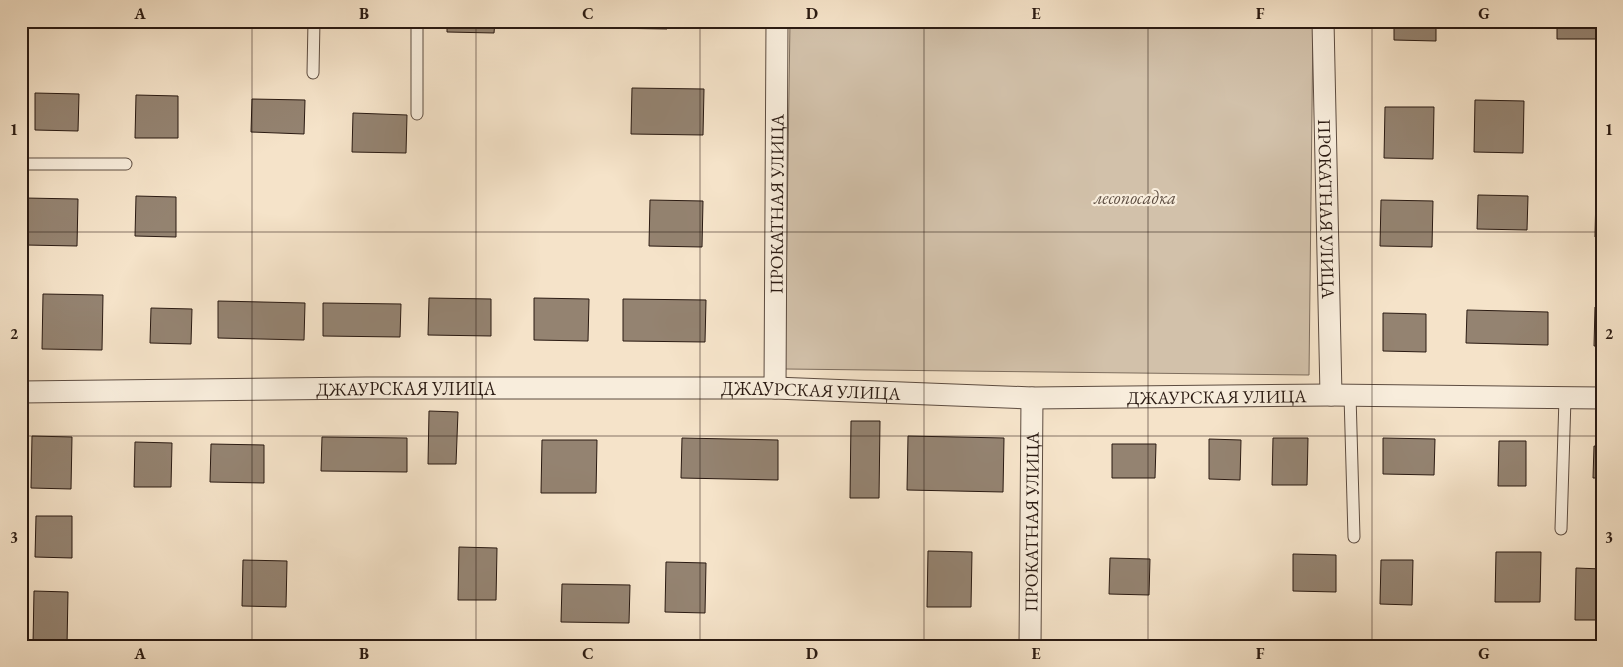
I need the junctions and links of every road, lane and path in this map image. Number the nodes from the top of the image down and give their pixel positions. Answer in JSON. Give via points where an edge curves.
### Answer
{"nodes":[{"id":1,"x":314,"y":21,"type":"edge"},
{"id":2,"x":417,"y":21,"type":"edge"},
{"id":3,"x":777,"y":21,"type":"edge"},
{"id":4,"x":1323,"y":21,"type":"edge"},
{"id":5,"x":313,"y":73,"type":"dead end"},
{"id":6,"x":418,"y":114,"type":"dead end"},
{"id":7,"x":21,"y":164,"type":"edge"},
{"id":8,"x":126,"y":164,"type":"dead end"},
{"id":9,"x":775,"y":388,"type":"junction"},
{"id":10,"x":21,"y":392,"type":"edge"},
{"id":11,"x":1340,"y":395,"type":"junction"},
{"id":12,"x":1032,"y":398,"type":"junction"},
{"id":13,"x":1565,"y":398,"type":"junction"},
{"id":14,"x":1602,"y":398,"type":"edge"},
{"id":15,"x":1561,"y":529,"type":"dead end"},
{"id":16,"x":1354,"y":537,"type":"dead end"},
{"id":17,"x":1030,"y":646,"type":"edge"}],
"edges":[{"from":1,"to":5,"type":"lane"},
{"from":2,"to":6,"type":"lane"},
{"from":3,"to":9,"type":"street","name":"ПРОКАТНАЯ УЛИЦА"},
{"from":4,"to":11,"type":"street","name":"ПРОКАТНАЯ УЛИЦА"},
{"from":7,"to":8,"type":"lane"},
{"from":9,"to":10,"type":"street","name":"ДЖАУРСКАЯ УЛИЦА"},
{"from":9,"to":12,"type":"street","name":"ДЖАУРСКАЯ УЛИЦА"},
{"from":11,"to":12,"type":"street","name":"ДЖАУРСКАЯ УЛИЦА"},
{"from":11,"to":13,"type":"street","name":"ДЖАУРСКАЯ УЛИЦА"},
{"from":11,"to":16,"type":"lane"},
{"from":12,"to":17,"type":"street","name":"ПРОКАТНАЯ УЛИЦА"},
{"from":13,"to":14,"type":"street","name":"ДЖАУРСКАЯ УЛИЦА"},
{"from":13,"to":15,"type":"lane"}]}
